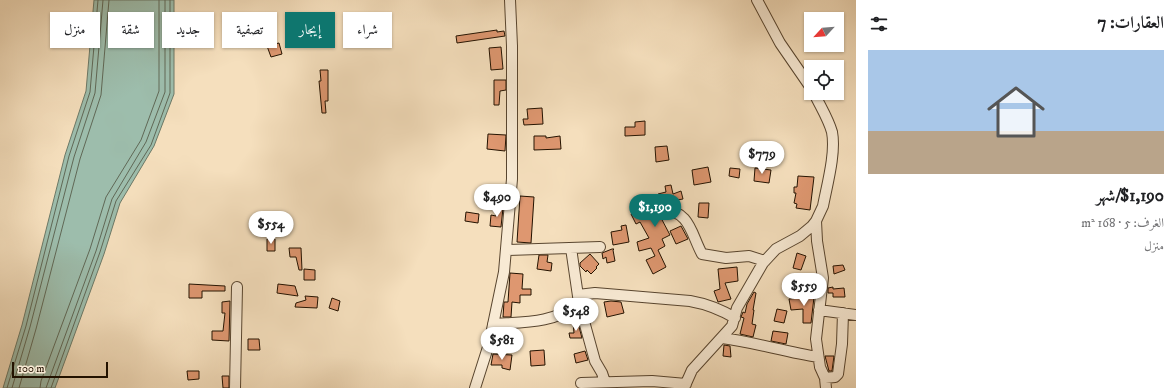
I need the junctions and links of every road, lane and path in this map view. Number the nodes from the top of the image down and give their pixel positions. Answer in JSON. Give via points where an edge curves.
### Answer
{"nodes":[{"id":1,"x":510,"y":0,"type":"edge"},
{"id":2,"x":757,"y":0,"type":"edge"},
{"id":3,"x":804,"y":78,"type":"edge"},
{"id":4,"x":818,"y":100,"type":"edge"},
{"id":5,"x":662,"y":210,"type":"dead end"},
{"id":6,"x":816,"y":221,"type":"junction"},
{"id":7,"x":600,"y":247,"type":"dead end"},
{"id":8,"x":571,"y":248,"type":"junction"},
{"id":9,"x":506,"y":250,"type":"junction"},
{"id":10,"x":765,"y":261,"type":"junction"},
{"id":11,"x":237,"y":287,"type":"dead end"},
{"id":12,"x":578,"y":299,"type":"junction"},
{"id":13,"x":819,"y":310,"type":"junction"},
{"id":14,"x":843,"y":313,"type":"junction"},
{"id":15,"x":856,"y":315,"type":"edge"},
{"id":16,"x":735,"y":318,"type":"junction"},
{"id":17,"x":493,"y":324,"type":"junction"},
{"id":18,"x":722,"y":338,"type":"junction"},
{"id":19,"x":818,"y":357,"type":"junction"},
{"id":20,"x":605,"y":382,"type":"junction"},
{"id":21,"x":581,"y":383,"type":"dead end"},
{"id":22,"x":826,"y":383,"type":"edge"},
{"id":23,"x":685,"y":386,"type":"edge"},
{"id":24,"x":235,"y":388,"type":"edge"},
{"id":25,"x":475,"y":388,"type":"edge"}],
"edges":[{"from":1,"to":9,"type":"street","via":[[512,179]]},
{"from":2,"to":3,"type":"street","via":[[780,43]]},
{"from":4,"to":6,"type":"street","via":[[829,122],[832,151],[826,190]]},
{"from":5,"to":10,"type":"street","via":[[678,212],[683,217],[702,254],[726,258],[749,256]]},
{"from":6,"to":10,"type":"street","via":[[800,236],[776,249]]},
{"from":6,"to":13,"type":"street","via":[[823,278]]},
{"from":7,"to":8,"type":"street"},
{"from":8,"to":9,"type":"street"},
{"from":8,"to":12,"type":"street"},
{"from":9,"to":17,"type":"street"},
{"from":10,"to":16,"type":"street","via":[[743,296]]},
{"from":11,"to":24,"type":"street"},
{"from":12,"to":16,"type":"street","via":[[595,293],[690,301],[705,303]]},
{"from":12,"to":17,"type":"street","via":[[571,310],[552,319]]},
{"from":12,"to":20,"type":"street","via":[[595,361]]},
{"from":13,"to":14,"type":"street"},
{"from":13,"to":19,"type":"street","via":[[816,339]]},
{"from":14,"to":15,"type":"street"},
{"from":14,"to":22,"type":"street","via":[[838,374]]},
{"from":16,"to":18,"type":"street"},
{"from":17,"to":25,"type":"street"},
{"from":18,"to":19,"type":"street"},
{"from":18,"to":23,"type":"street","via":[[692,370]]},
{"from":19,"to":22,"type":"street"},
{"from":20,"to":21,"type":"street"},
{"from":20,"to":23,"type":"street","via":[[652,381]]}]}
